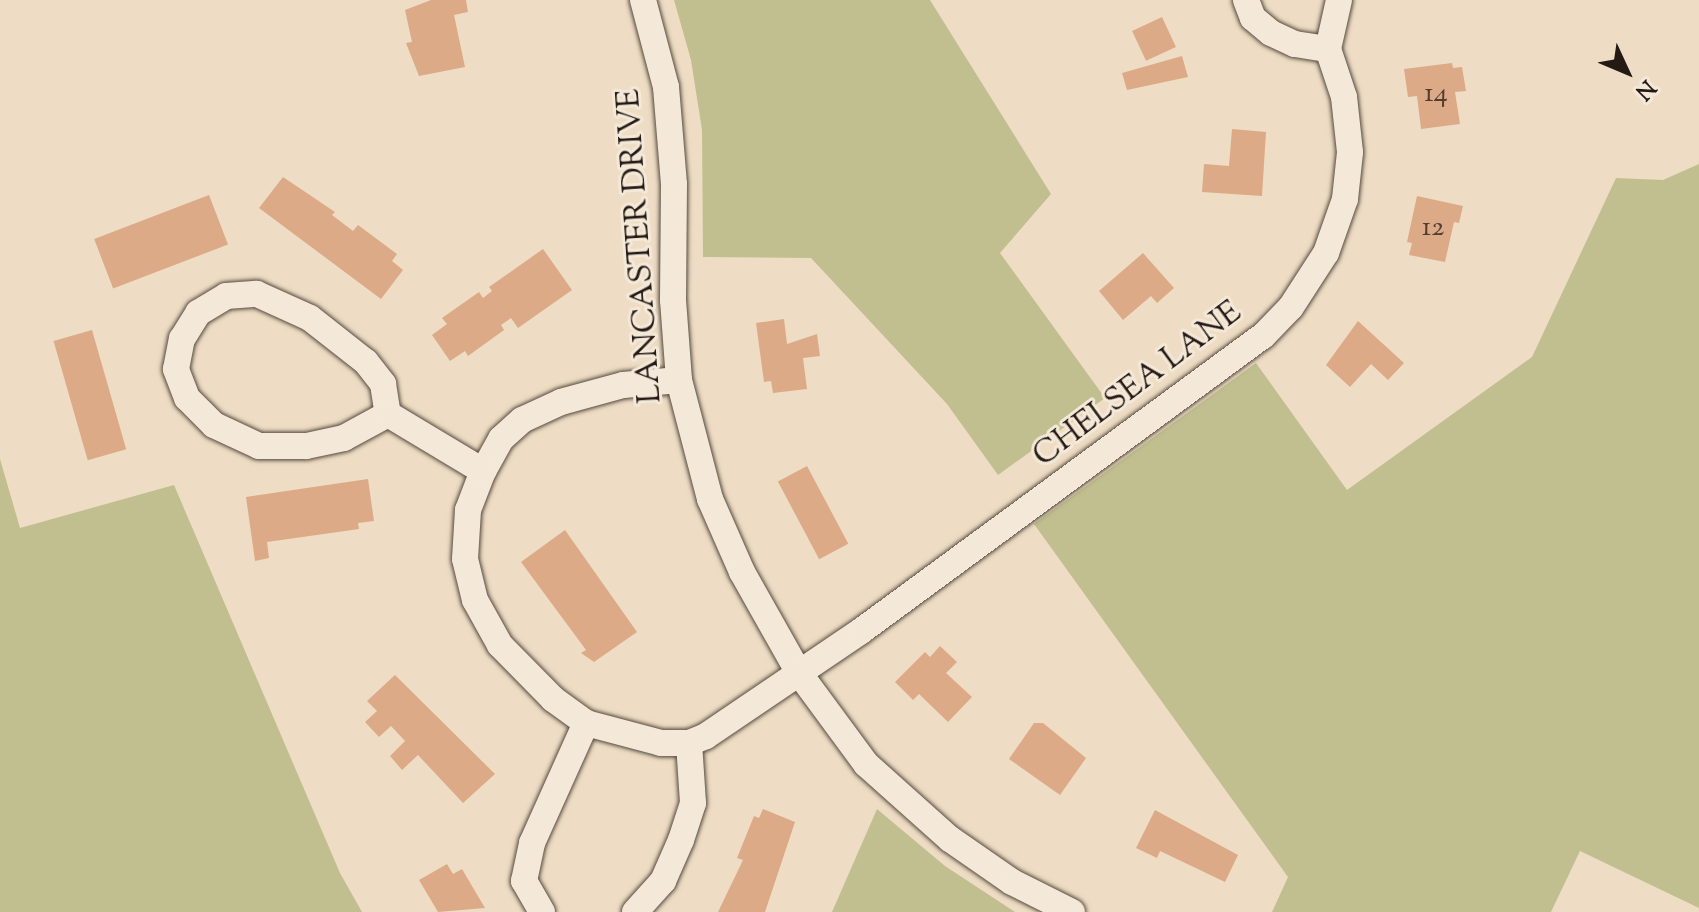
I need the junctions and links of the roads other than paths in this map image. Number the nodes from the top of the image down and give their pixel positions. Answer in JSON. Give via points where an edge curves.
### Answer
{"nodes":[{"id":1,"x":643,"y":0,"type":"edge"},
{"id":2,"x":1246,"y":0,"type":"edge"},
{"id":3,"x":1339,"y":0,"type":"edge"},
{"id":4,"x":1328,"y":49,"type":"junction"},
{"id":5,"x":679,"y":380,"type":"junction"},
{"id":6,"x":388,"y":414,"type":"junction"},
{"id":7,"x":483,"y":471,"type":"junction"},
{"id":8,"x":799,"y":673,"type":"junction"},
{"id":9,"x":586,"y":723,"type":"junction"},
{"id":10,"x":689,"y":743,"type":"junction"},
{"id":11,"x":542,"y":912,"type":"edge"},
{"id":12,"x":635,"y":912,"type":"edge"},
{"id":13,"x":1072,"y":912,"type":"edge"}],
"edges":[{"from":1,"to":5,"type":"street","name":"LANCASTER DRIVE","via":[[666,87]]},
{"from":2,"to":4,"type":"street","via":[[1253,18],[1271,33],[1295,44]]},
{"from":3,"to":4,"type":"street"},
{"from":4,"to":8,"type":"street","name":"CHELSEA LANE","via":[[1344,97],[1350,152],[1345,199],[1326,253],[1291,307],[1226,364]]},
{"from":5,"to":7,"type":"street","via":[[623,385],[561,402],[522,420],[501,439]]},
{"from":5,"to":8,"type":"street","name":"LANCASTER DRIVE","via":[[710,499],[742,572]]},
{"from":6,"to":6,"type":"street","via":[[344,438],[306,446],[259,446],[214,425],[187,398],[176,369],[182,339],[198,313],[226,296],[257,294],[310,318],[366,362],[383,384]]},
{"from":6,"to":7,"type":"street"},
{"from":7,"to":9,"type":"street","via":[[468,510],[465,559],[475,600],[500,645],[553,699]]},
{"from":8,"to":10,"type":"street","name":"CHELSEA LANE"},
{"from":8,"to":13,"type":"street","name":"LANCASTER DRIVE","via":[[866,764],[950,839],[1012,882]]},
{"from":9,"to":10,"type":"street","via":[[661,743]]},
{"from":9,"to":11,"type":"street","via":[[532,843],[524,881]]},
{"from":10,"to":12,"type":"street","via":[[693,803],[663,881]]}]}
